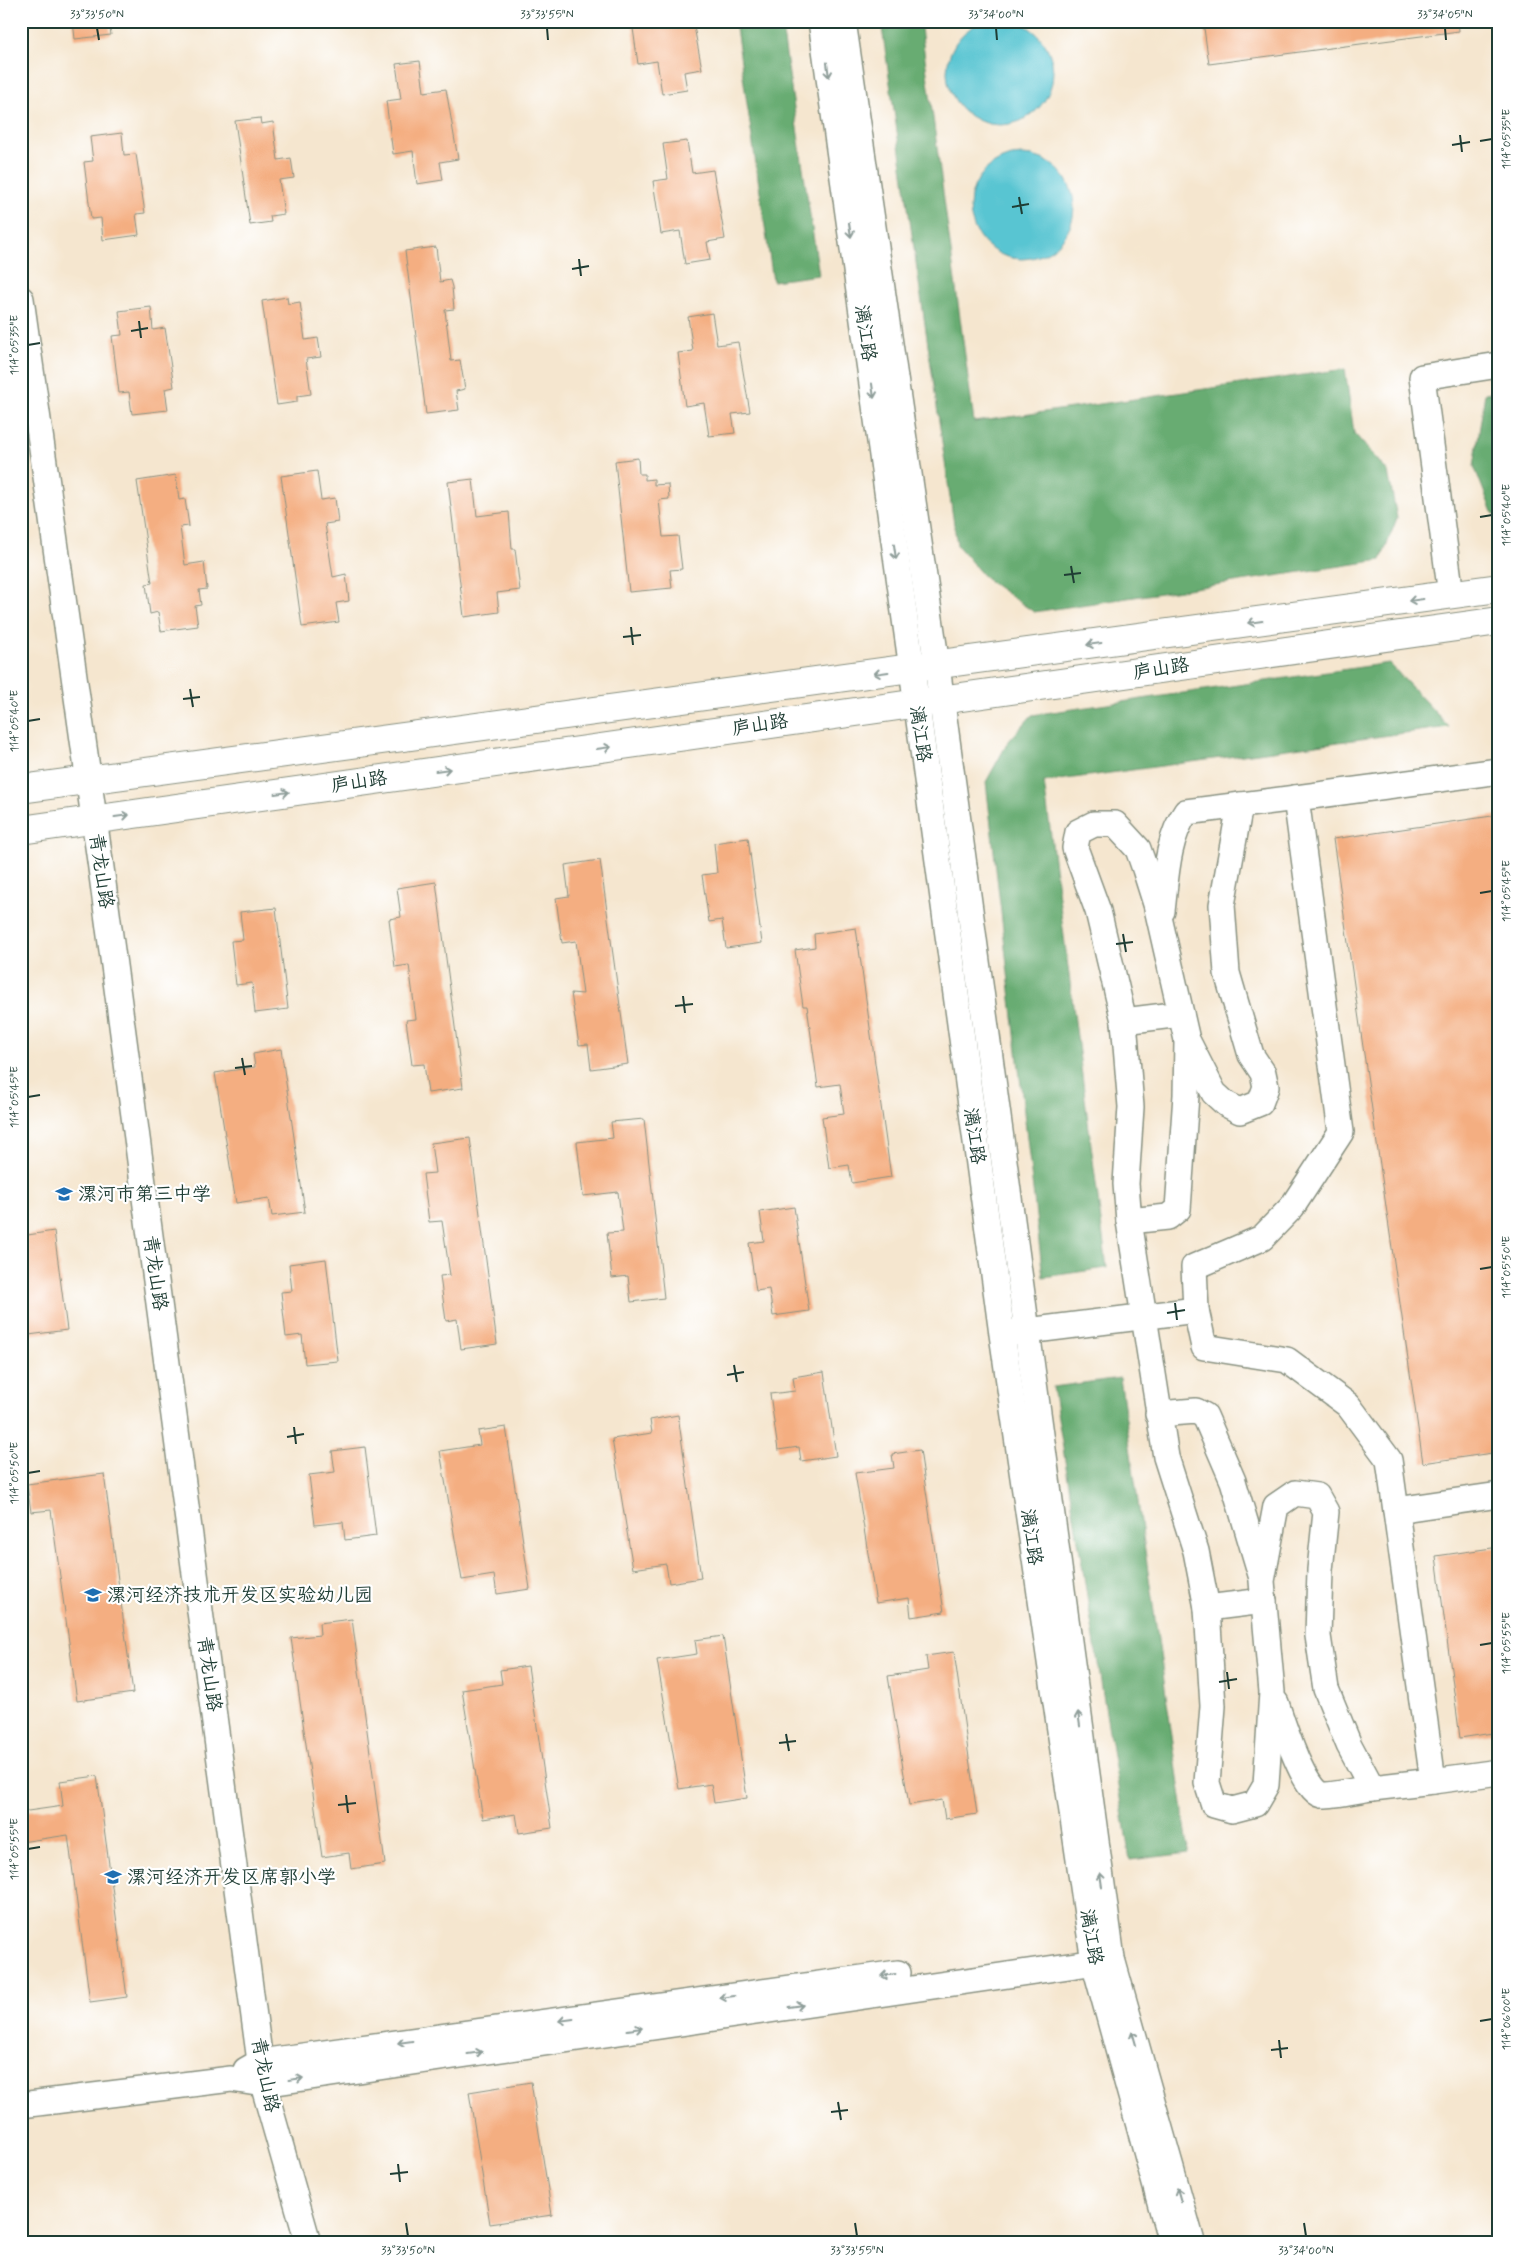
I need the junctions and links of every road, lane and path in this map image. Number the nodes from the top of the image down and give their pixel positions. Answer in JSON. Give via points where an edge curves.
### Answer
{"nodes":[{"id":1,"x":821,"y":21,"type":"edge"},
{"id":2,"x":843,"y":21,"type":"edge"},
{"id":3,"x":21,"y":299,"type":"edge"},
{"id":4,"x":1499,"y":365,"type":"edge"},
{"id":5,"x":1499,"y":588,"type":"edge"},
{"id":6,"x":1451,"y":595,"type":"junction"},
{"id":7,"x":1499,"y":620,"type":"edge"},
{"id":8,"x":1456,"y":627,"type":"junction"},
{"id":9,"x":925,"y":667,"type":"junction"},
{"id":10,"x":928,"y":702,"type":"junction"},
{"id":11,"x":1499,"y":771,"type":"edge"},
{"id":12,"x":89,"y":779,"type":"junction"},
{"id":13,"x":21,"y":789,"type":"edge"},
{"id":14,"x":1296,"y":798,"type":"junction"},
{"id":15,"x":1240,"y":805,"type":"junction"},
{"id":16,"x":94,"y":820,"type":"junction"},
{"id":17,"x":21,"y":830,"type":"edge"},
{"id":18,"x":1157,"y":867,"type":"junction"},
{"id":19,"x":1181,"y":1014,"type":"junction"},
{"id":20,"x":1124,"y":1021,"type":"junction"},
{"id":21,"x":1188,"y":1040,"type":"junction"},
{"id":22,"x":1214,"y":1093,"type":"junction"},
{"id":23,"x":1186,"y":1096,"type":"junction"},
{"id":24,"x":1129,"y":1221,"type":"junction"},
{"id":25,"x":1196,"y":1310,"type":"junction"},
{"id":26,"x":1144,"y":1317,"type":"junction"},
{"id":27,"x":1027,"y":1331,"type":"junction"},
{"id":28,"x":1002,"y":1334,"type":"junction"},
{"id":29,"x":1158,"y":1414,"type":"junction"},
{"id":30,"x":1499,"y":1495,"type":"edge"},
{"id":31,"x":1396,"y":1510,"type":"junction"},
{"id":32,"x":1274,"y":1513,"type":"junction"},
{"id":33,"x":1245,"y":1517,"type":"junction"},
{"id":34,"x":1263,"y":1591,"type":"junction"},
{"id":35,"x":1207,"y":1608,"type":"junction"},
{"id":36,"x":1272,"y":1692,"type":"junction"},
{"id":37,"x":1292,"y":1753,"type":"junction"},
{"id":38,"x":1268,"y":1755,"type":"junction"},
{"id":39,"x":1499,"y":1772,"type":"edge"},
{"id":40,"x":1433,"y":1781,"type":"junction"},
{"id":41,"x":1372,"y":1788,"type":"junction"},
{"id":42,"x":1102,"y":1953,"type":"junction"},
{"id":43,"x":262,"y":2073,"type":"junction"},
{"id":44,"x":21,"y":2105,"type":"edge"},
{"id":45,"x":308,"y":2242,"type":"edge"},
{"id":46,"x":1171,"y":2242,"type":"edge"},
{"id":47,"x":1192,"y":2242,"type":"edge"}],
"edges":[{"from":1,"to":9,"type":"street","name":"漓江路","one_way":true},
{"from":2,"to":9,"type":"street","name":"漓江路"},
{"from":3,"to":12,"type":"street","name":"青龙山路"},
{"from":4,"to":6,"type":"street","via":[[1422,377]]},
{"from":5,"to":6,"type":"main road","name":"庐山路"},
{"from":6,"to":8,"type":"main road"},
{"from":6,"to":9,"type":"main road","name":"庐山路","one_way":true},
{"from":7,"to":8,"type":"main road","name":"庐山路"},
{"from":8,"to":10,"type":"main road","name":"庐山路"},
{"from":9,"to":10,"type":"street","name":"漓江路"},
{"from":9,"to":12,"type":"main road","name":"庐山路","one_way":true},
{"from":16,"to":10,"type":"main road","name":"庐山路","one_way":true},
{"from":10,"to":27,"type":"street","name":"漓江路"},
{"from":10,"to":28,"type":"street","name":"漓江路"},
{"from":11,"to":14,"type":"street"},
{"from":12,"to":13,"type":"main road","name":"庐山路"},
{"from":12,"to":16,"type":"street","name":"青龙山路"},
{"from":14,"to":15,"type":"street"},
{"from":14,"to":25,"type":"street","via":[[1340,1132],[1292,1207],[1262,1238],[1194,1267]]},
{"from":15,"to":18,"type":"street","via":[[1186,812]]},
{"from":15,"to":22,"type":"street","via":[[1222,905],[1226,973],[1251,1055],[1263,1073],[1266,1087],[1260,1103],[1240,1111]]},
{"from":16,"to":17,"type":"main road","name":"庐山路"},
{"from":16,"to":43,"type":"street","name":"青龙山路"},
{"from":18,"to":19,"type":"street","via":[[1161,923]]},
{"from":18,"to":20,"type":"street","via":[[1115,824],[1094,824],[1078,832],[1075,848],[1098,910]]},
{"from":19,"to":20,"type":"street"},
{"from":19,"to":21,"type":"street"},
{"from":20,"to":24,"type":"street","via":[[1131,1107],[1126,1184]]},
{"from":21,"to":22,"type":"street"},
{"from":21,"to":23,"type":"street"},
{"from":22,"to":23,"type":"street"},
{"from":23,"to":24,"type":"street","via":[[1178,1209],[1168,1217]]},
{"from":24,"to":26,"type":"street"},
{"from":25,"to":26,"type":"street"},
{"from":25,"to":31,"type":"street","via":[[1204,1347],[1287,1360],[1348,1405],[1389,1460]]},
{"from":26,"to":27,"type":"street"},
{"from":26,"to":29,"type":"street"},
{"from":27,"to":28,"type":"street"},
{"from":42,"to":27,"type":"street","name":"漓江路","one_way":true},
{"from":28,"to":42,"type":"street","name":"漓江路"},
{"from":29,"to":33,"type":"street","via":[[1196,1410],[1205,1416]]},
{"from":29,"to":35,"type":"street","via":[[1166,1457],[1196,1551]]},
{"from":30,"to":31,"type":"street"},
{"from":31,"to":40,"type":"street"},
{"from":32,"to":33,"type":"street"},
{"from":32,"to":34,"type":"street"},
{"from":32,"to":41,"type":"street","via":[[1276,1506],[1295,1493],[1316,1496],[1326,1512],[1318,1636],[1326,1689]]},
{"from":33,"to":34,"type":"street"},
{"from":34,"to":35,"type":"street"},
{"from":34,"to":36,"type":"street"},
{"from":35,"to":38,"type":"street","via":[[1213,1706],[1207,1783],[1214,1805],[1232,1810],[1255,1804],[1266,1785]]},
{"from":36,"to":37,"type":"street"},
{"from":36,"to":38,"type":"street"},
{"from":37,"to":38,"type":"street"},
{"from":37,"to":41,"type":"street","via":[[1314,1790],[1322,1795]]},
{"from":39,"to":40,"type":"street"},
{"from":40,"to":41,"type":"street"},
{"from":42,"to":43,"type":"street"},
{"from":42,"to":46,"type":"street","name":"漓江路"},
{"from":47,"to":42,"type":"street","name":"漓江路","one_way":true},
{"from":43,"to":44,"type":"street"},
{"from":43,"to":45,"type":"street","name":"青龙山路"}]}
